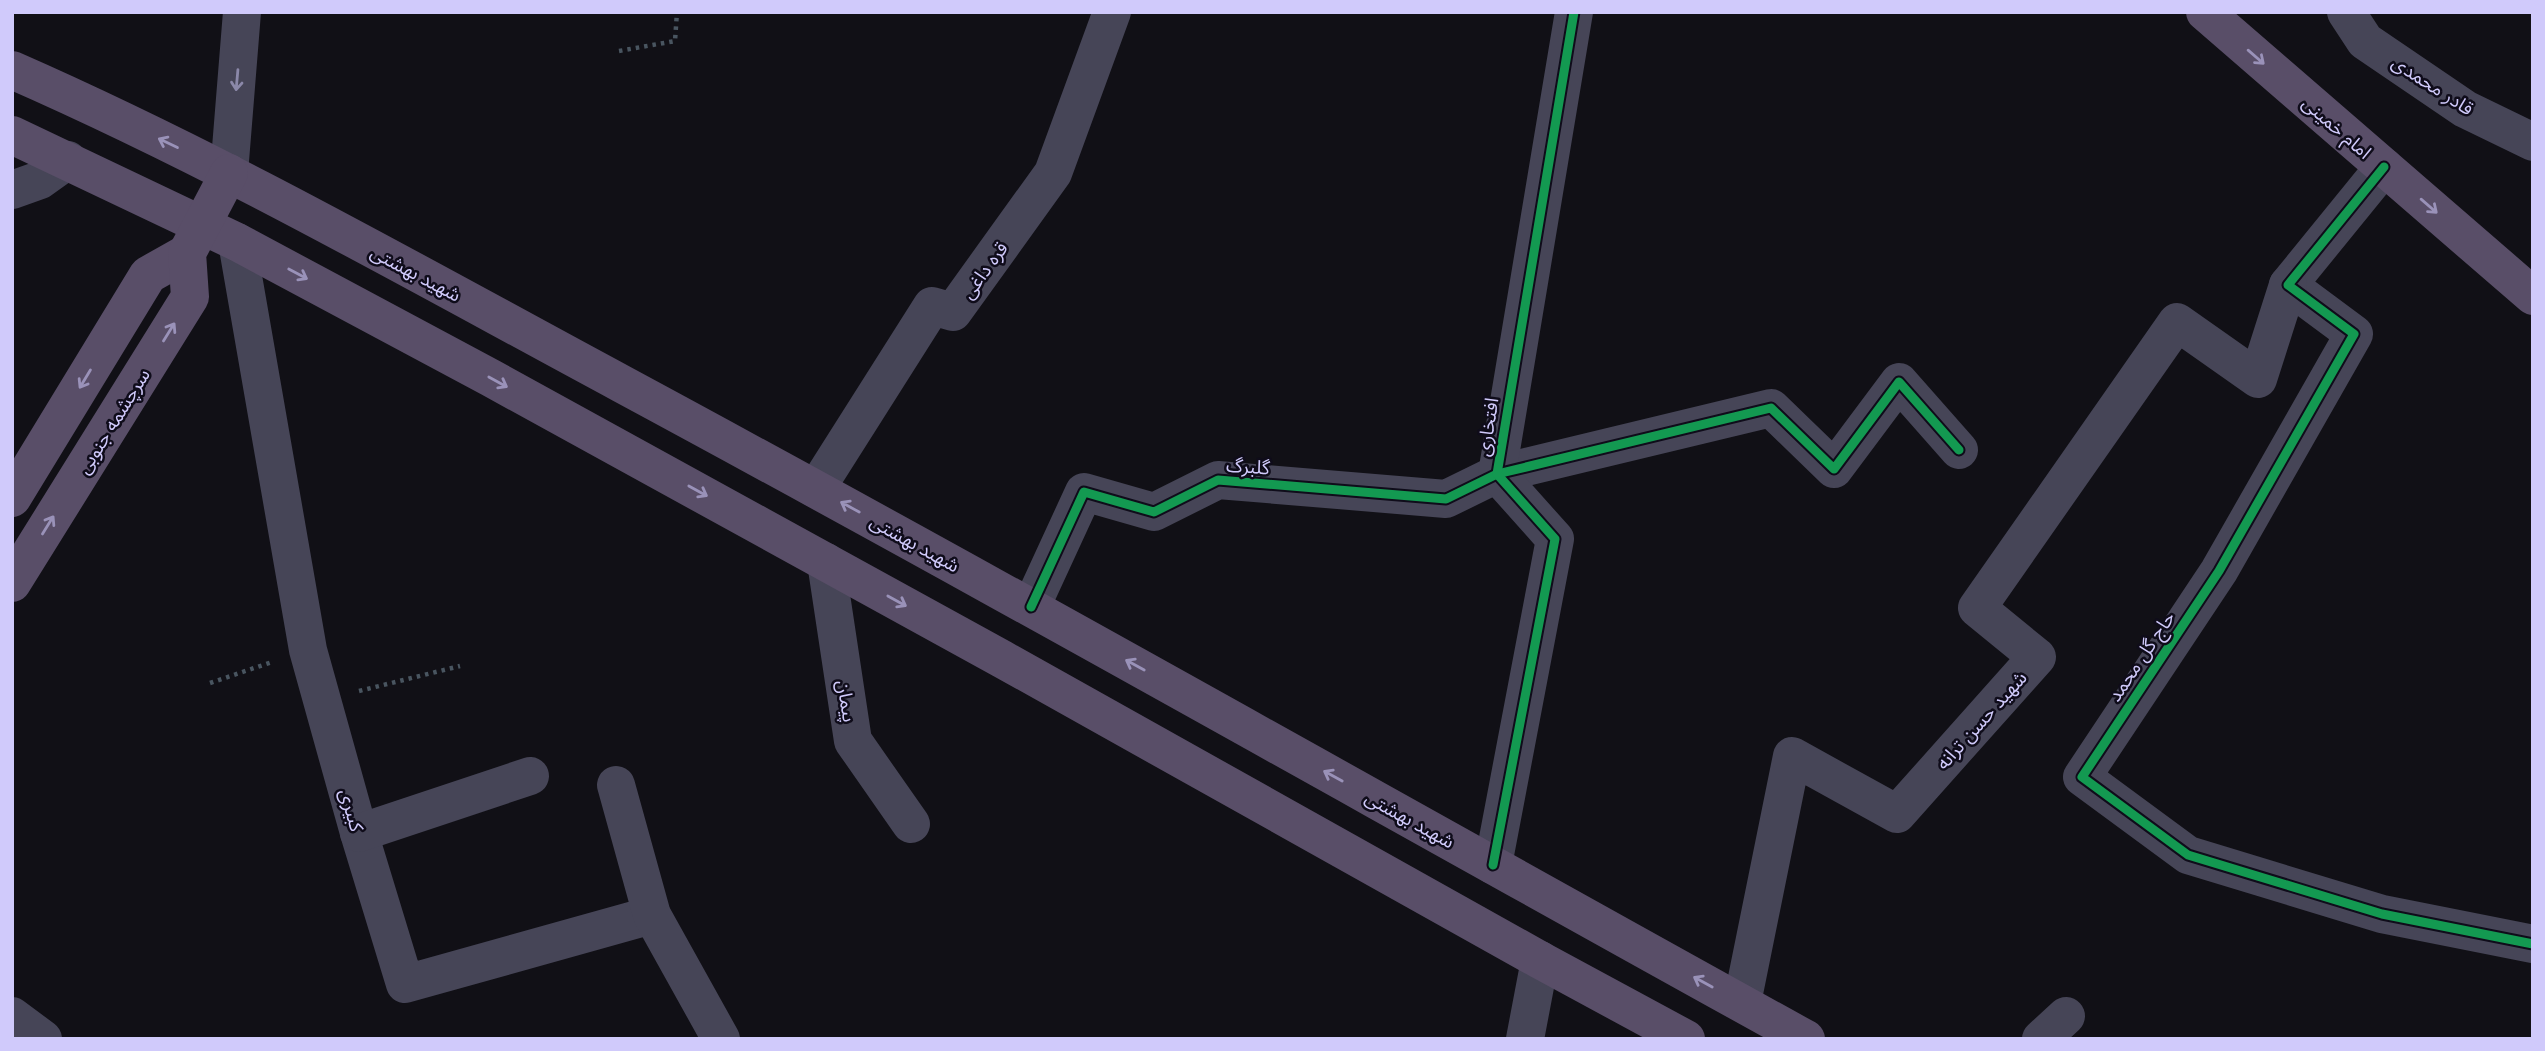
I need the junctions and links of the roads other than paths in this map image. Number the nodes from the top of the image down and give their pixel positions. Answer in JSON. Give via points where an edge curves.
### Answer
{"nodes":[{"id":1,"x":242,"y":12,"type":"edge"},
{"id":2,"x":1112,"y":12,"type":"edge"},
{"id":3,"x":1574,"y":12,"type":"edge"},
{"id":4,"x":2205,"y":12,"type":"edge"},
{"id":5,"x":2346,"y":12,"type":"edge"},
{"id":6,"x":12,"y":70,"type":"edge"},
{"id":7,"x":12,"y":135,"type":"edge"},
{"id":8,"x":2533,"y":142,"type":"edge"},
{"id":9,"x":68,"y":160,"type":"junction"},
{"id":10,"x":2384,"y":167,"type":"junction"},
{"id":11,"x":229,"y":173,"type":"junction"},
{"id":12,"x":12,"y":190,"type":"edge"},
{"id":13,"x":194,"y":239,"type":"junction"},
{"id":14,"x":237,"y":242,"type":"junction"},
{"id":15,"x":2288,"y":285,"type":"junction"},
{"id":16,"x":2533,"y":296,"type":"edge"},
{"id":17,"x":1959,"y":450,"type":"dead end"},
{"id":18,"x":1497,"y":474,"type":"junction"},
{"id":19,"x":816,"y":489,"type":"junction"},
{"id":20,"x":12,"y":498,"type":"edge"},
{"id":21,"x":826,"y":562,"type":"junction"},
{"id":22,"x":12,"y":583,"type":"edge"},
{"id":23,"x":1031,"y":607,"type":"junction"},
{"id":24,"x":530,"y":776,"type":"dead end"},
{"id":25,"x":616,"y":785,"type":"dead end"},
{"id":26,"x":911,"y":824,"type":"dead end"},
{"id":27,"x":359,"y":833,"type":"junction"},
{"id":28,"x":1493,"y":865,"type":"junction"},
{"id":29,"x":652,"y":915,"type":"junction"},
{"id":30,"x":2533,"y":944,"type":"edge"},
{"id":31,"x":1539,"y":960,"type":"junction"},
{"id":32,"x":1742,"y":1003,"type":"junction"},
{"id":33,"x":721,"y":1039,"type":"edge"},
{"id":34,"x":1525,"y":1039,"type":"edge"},
{"id":35,"x":1686,"y":1039,"type":"edge"},
{"id":36,"x":1806,"y":1039,"type":"edge"}],
"edges":[{"from":1,"to":11,"type":"street","one_way":true},
{"from":2,"to":19,"type":"street","name":"قره داغی","via":[[1053,173],[953,312],[932,306]]},
{"from":3,"to":18,"type":"street","name":"افتخاری"},
{"from":4,"to":10,"type":"main road","name":"امام خمینی","one_way":true},
{"from":5,"to":8,"type":"street","name":"قادر محمدی","via":[[2365,41],[2465,109]]},
{"from":11,"to":6,"type":"main road","name":"شهید بهشتی","one_way":true},
{"from":7,"to":9,"type":"main road"},
{"from":9,"to":12,"type":"street","via":[[40,180]]},
{"from":9,"to":13,"type":"main road"},
{"from":10,"to":15,"type":"street"},
{"from":10,"to":16,"type":"main road","name":"امام خمینی","one_way":true},
{"from":11,"to":13,"type":"main road"},
{"from":11,"to":19,"type":"main road","name":"شهید بهشتی"},
{"from":13,"to":14,"type":"main road"},
{"from":13,"to":20,"type":"main road","one_way":true,"via":[[148,275]]},
{"from":22,"to":13,"type":"main road","name":"سرچشمه جنوبی","one_way":true,"via":[[190,297]]},
{"from":14,"to":21,"type":"main road","one_way":true},
{"from":14,"to":27,"type":"street","name":"کبیری","via":[[308,650]]},
{"from":15,"to":30,"type":"street","name":"حاج گل محمد","via":[[2354,334],[2219,571],[2082,777],[2188,855],[2382,914]]},
{"from":15,"to":32,"type":"street","name":"شهید حسن ترانه","via":[[2258,379],[2177,322],[1976,608],[2037,657],[1897,814],[1793,756]]},
{"from":17,"to":18,"type":"street","via":[[1899,382],[1834,469],[1771,408]]},
{"from":18,"to":23,"type":"street","name":"گلبرگ","via":[[1446,499],[1218,480],[1154,512],[1084,492]]},
{"from":18,"to":28,"type":"street","name":"افتخاری","via":[[1556,539]]},
{"from":23,"to":19,"type":"main road","name":"شهید بهشتی","one_way":true},
{"from":21,"to":26,"type":"street","name":"پیمان","via":[[853,741]]},
{"from":21,"to":31,"type":"main road","one_way":true},
{"from":28,"to":23,"type":"main road","name":"شهید بهشتی","one_way":true},
{"from":24,"to":27,"type":"street"},
{"from":25,"to":29,"type":"street"},
{"from":27,"to":29,"type":"street","name":"کبیری","via":[[405,984]]},
{"from":32,"to":28,"type":"main road","name":"شهید بهشتی","one_way":true},
{"from":29,"to":33,"type":"street"},
{"from":31,"to":34,"type":"street"},
{"from":31,"to":35,"type":"main road"},
{"from":32,"to":36,"type":"main road","name":"شهید بهشتی"}]}
